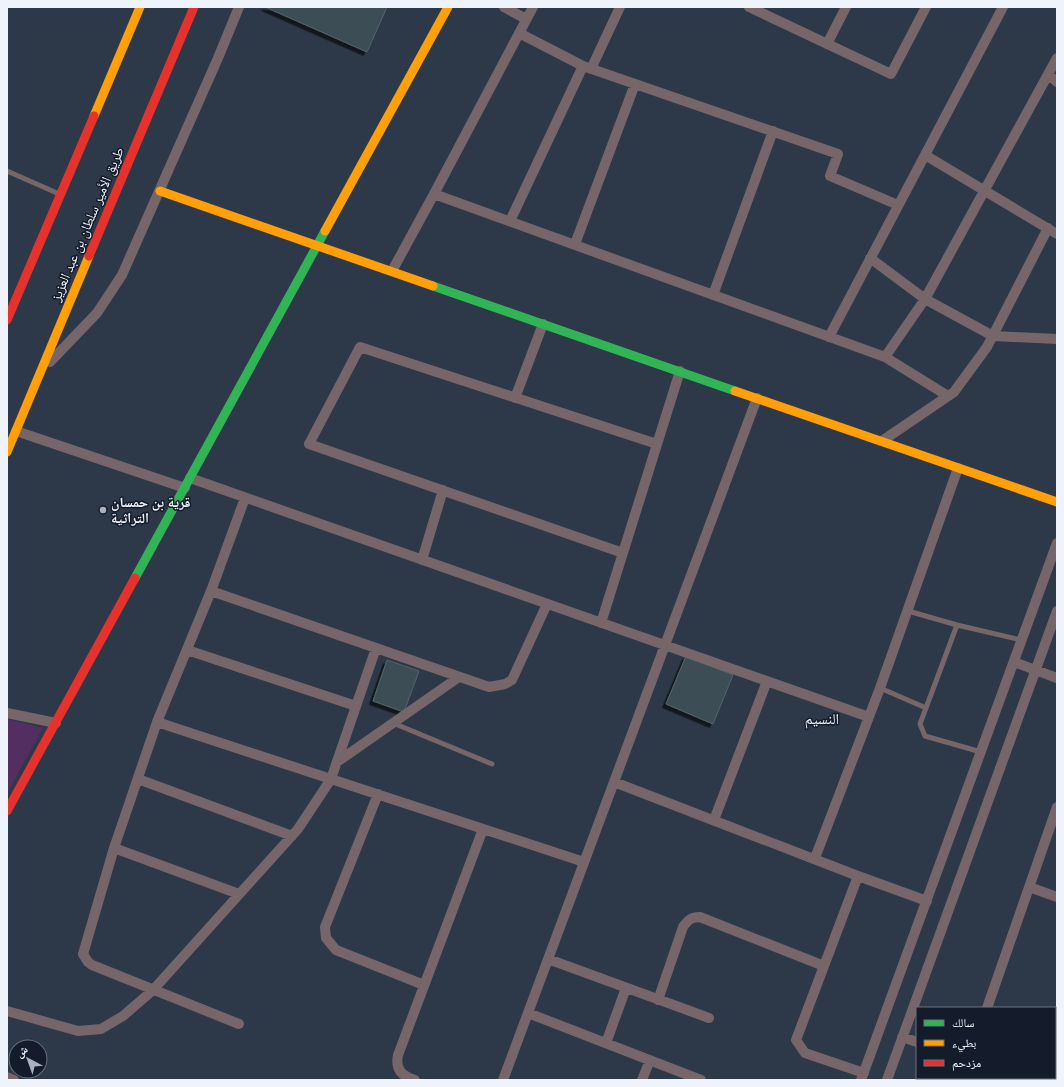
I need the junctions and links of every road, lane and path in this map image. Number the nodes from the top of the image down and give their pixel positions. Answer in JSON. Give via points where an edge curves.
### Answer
{"nodes":[{"id":1,"x":140,"y":7,"type":"edge"},
{"id":2,"x":187,"y":7,"type":"edge"},
{"id":3,"x":194,"y":7,"type":"edge"},
{"id":4,"x":239,"y":7,"type":"edge"},
{"id":5,"x":448,"y":7,"type":"edge"},
{"id":6,"x":504,"y":7,"type":"edge"},
{"id":7,"x":533,"y":7,"type":"edge"},
{"id":8,"x":620,"y":7,"type":"edge"},
{"id":9,"x":749,"y":7,"type":"edge"},
{"id":10,"x":846,"y":7,"type":"edge"},
{"id":11,"x":926,"y":7,"type":"edge"},
{"id":12,"x":1003,"y":7,"type":"edge"},
{"id":13,"x":526,"y":19,"type":"junction"},
{"id":14,"x":519,"y":32,"type":"junction"},
{"id":15,"x":827,"y":44,"type":"junction"},
{"id":16,"x":130,"y":57,"type":"dead end"},
{"id":17,"x":1057,"y":58,"type":"edge"},
{"id":18,"x":587,"y":67,"type":"junction"},
{"id":19,"x":1048,"y":74,"type":"junction"},
{"id":20,"x":1057,"y":82,"type":"edge"},
{"id":21,"x":635,"y":84,"type":"junction"},
{"id":22,"x":157,"y":94,"type":"junction"},
{"id":23,"x":101,"y":98,"type":"junction"},
{"id":24,"x":773,"y":131,"type":"junction"},
{"id":25,"x":925,"y":155,"type":"junction"},
{"id":26,"x":7,"y":171,"type":"edge"},
{"id":27,"x":160,"y":191,"type":"junction"},
{"id":28,"x":984,"y":191,"type":"junction"},
{"id":29,"x":60,"y":194,"type":"junction"},
{"id":30,"x":434,"y":194,"type":"junction"},
{"id":31,"x":898,"y":205,"type":"junction"},
{"id":32,"x":510,"y":221,"type":"junction"},
{"id":33,"x":1053,"y":231,"type":"edge"},
{"id":34,"x":575,"y":244,"type":"junction"},
{"id":35,"x":318,"y":245,"type":"junction"},
{"id":36,"x":870,"y":258,"type":"junction"},
{"id":37,"x":392,"y":271,"type":"junction"},
{"id":38,"x":713,"y":295,"type":"junction"},
{"id":39,"x":925,"y":299,"type":"junction"},
{"id":40,"x":7,"y":320,"type":"edge"},
{"id":41,"x":543,"y":324,"type":"junction"},
{"id":42,"x":993,"y":336,"type":"junction"},
{"id":43,"x":829,"y":337,"type":"junction"},
{"id":44,"x":1057,"y":339,"type":"edge"},
{"id":45,"x":885,"y":358,"type":"junction"},
{"id":46,"x":680,"y":371,"type":"junction"},
{"id":47,"x":41,"y":372,"type":"junction"},
{"id":48,"x":948,"y":396,"type":"junction"},
{"id":49,"x":515,"y":398,"type":"junction"},
{"id":50,"x":757,"y":398,"type":"junction"},
{"id":51,"x":16,"y":432,"type":"junction"},
{"id":52,"x":882,"y":441,"type":"junction"},
{"id":53,"x":657,"y":444,"type":"junction"},
{"id":54,"x":7,"y":452,"type":"edge"},
{"id":55,"x":958,"y":468,"type":"junction"},
{"id":56,"x":190,"y":478,"type":"junction"},
{"id":57,"x":184,"y":488,"type":"junction"},
{"id":58,"x":443,"y":490,"type":"junction"},
{"id":59,"x":246,"y":498,"type":"junction"},
{"id":60,"x":1057,"y":502,"type":"edge"},
{"id":61,"x":1057,"y":543,"type":"edge"},
{"id":62,"x":623,"y":553,"type":"junction"},
{"id":63,"x":422,"y":560,"type":"junction"},
{"id":64,"x":211,"y":591,"type":"junction"},
{"id":65,"x":547,"y":604,"type":"junction"},
{"id":66,"x":1057,"y":610,"type":"edge"},
{"id":67,"x":908,"y":611,"type":"junction"},
{"id":68,"x":601,"y":623,"type":"junction"},
{"id":69,"x":957,"y":625,"type":"junction"},
{"id":70,"x":1021,"y":640,"type":"junction"},
{"id":71,"x":664,"y":646,"type":"junction"},
{"id":72,"x":376,"y":648,"type":"junction"},
{"id":73,"x":187,"y":650,"type":"junction"},
{"id":74,"x":1014,"y":662,"type":"junction"},
{"id":75,"x":1035,"y":670,"type":"junction"},
{"id":76,"x":459,"y":677,"type":"junction"},
{"id":77,"x":1057,"y":678,"type":"edge"},
{"id":78,"x":767,"y":681,"type":"junction"},
{"id":79,"x":880,"y":688,"type":"junction"},
{"id":80,"x":356,"y":706,"type":"junction"},
{"id":81,"x":926,"y":708,"type":"junction"},
{"id":82,"x":7,"y":713,"type":"edge"},
{"id":83,"x":869,"y":717,"type":"junction"},
{"id":84,"x":157,"y":722,"type":"junction"},
{"id":85,"x":56,"y":723,"type":"junction"},
{"id":86,"x":393,"y":723,"type":"junction"},
{"id":87,"x":981,"y":752,"type":"junction"},
{"id":88,"x":337,"y":762,"type":"junction"},
{"id":89,"x":492,"y":764,"type":"dead end"},
{"id":90,"x":138,"y":779,"type":"junction"},
{"id":91,"x":331,"y":779,"type":"junction"},
{"id":92,"x":614,"y":782,"type":"junction"},
{"id":93,"x":378,"y":794,"type":"junction"},
{"id":94,"x":1057,"y":807,"type":"edge"},
{"id":95,"x":7,"y":811,"type":"edge"},
{"id":96,"x":714,"y":820,"type":"junction"},
{"id":97,"x":483,"y":829,"type":"junction"},
{"id":98,"x":292,"y":836,"type":"junction"},
{"id":99,"x":114,"y":848,"type":"junction"},
{"id":100,"x":815,"y":858,"type":"junction"},
{"id":101,"x":584,"y":862,"type":"junction"},
{"id":102,"x":858,"y":876,"type":"junction"},
{"id":103,"x":1029,"y":887,"type":"junction"},
{"id":104,"x":239,"y":894,"type":"junction"},
{"id":105,"x":1057,"y":897,"type":"edge"},
{"id":106,"x":926,"y":901,"type":"junction"},
{"id":107,"x":548,"y":959,"type":"junction"},
{"id":108,"x":824,"y":966,"type":"junction"},
{"id":109,"x":424,"y":985,"type":"junction"},
{"id":110,"x":626,"y":988,"type":"junction"},
{"id":111,"x":153,"y":990,"type":"junction"},
{"id":112,"x":658,"y":1000,"type":"junction"},
{"id":113,"x":987,"y":1007,"type":"edge"},
{"id":114,"x":7,"y":1011,"type":"edge"},
{"id":115,"x":528,"y":1013,"type":"junction"},
{"id":116,"x":709,"y":1018,"type":"dead end"},
{"id":117,"x":239,"y":1024,"type":"dead end"},
{"id":118,"x":902,"y":1037,"type":"junction"},
{"id":119,"x":916,"y":1042,"type":"edge"},
{"id":120,"x":606,"y":1043,"type":"junction"},
{"id":121,"x":650,"y":1060,"type":"junction"},
{"id":122,"x":862,"y":1076,"type":"edge"},
{"id":123,"x":7,"y":1077,"type":"edge"},
{"id":124,"x":14,"y":1080,"type":"edge"},
{"id":125,"x":415,"y":1080,"type":"edge"},
{"id":126,"x":502,"y":1080,"type":"edge"},
{"id":127,"x":642,"y":1080,"type":"edge"},
{"id":128,"x":701,"y":1080,"type":"edge"},
{"id":129,"x":887,"y":1080,"type":"edge"}],
"edges":[{"from":1,"to":23,"type":"main road"},
{"from":2,"to":22,"type":"main road"},
{"from":3,"to":22,"type":"main road","name":"طريق الأمير سلطان بن عبد العزيز"},
{"from":4,"to":27,"type":"street"},
{"from":5,"to":35,"type":"main road"},
{"from":6,"to":13,"type":"street"},
{"from":7,"to":13,"type":"street"},
{"from":8,"to":18,"type":"street"},
{"from":9,"to":15,"type":"street"},
{"from":10,"to":15,"type":"street"},
{"from":11,"to":15,"type":"street","via":[[891,74]]},
{"from":12,"to":25,"type":"street"},
{"from":13,"to":14,"type":"street"},
{"from":14,"to":18,"type":"street"},
{"from":14,"to":30,"type":"street"},
{"from":16,"to":23,"type":"main road"},
{"from":17,"to":19,"type":"street"},
{"from":18,"to":21,"type":"street"},
{"from":18,"to":32,"type":"street"},
{"from":19,"to":20,"type":"street"},
{"from":19,"to":28,"type":"street"},
{"from":21,"to":24,"type":"street"},
{"from":21,"to":34,"type":"street"},
{"from":22,"to":47,"type":"main road","name":"طريق الأمير سلطان بن عبد العزيز"},
{"from":23,"to":29,"type":"main road"},
{"from":24,"to":31,"type":"street","via":[[838,154],[830,176]]},
{"from":24,"to":38,"type":"street"},
{"from":25,"to":28,"type":"street"},
{"from":25,"to":31,"type":"street"},
{"from":26,"to":29,"type":"lane"},
{"from":27,"to":35,"type":"main road"},
{"from":27,"to":47,"type":"street","via":[[122,275],[97,313]]},
{"from":28,"to":33,"type":"street"},
{"from":28,"to":39,"type":"street"},
{"from":29,"to":40,"type":"main road"},
{"from":30,"to":32,"type":"street"},
{"from":30,"to":37,"type":"street"},
{"from":31,"to":36,"type":"street"},
{"from":32,"to":34,"type":"street"},
{"from":33,"to":42,"type":"street"},
{"from":34,"to":38,"type":"street"},
{"from":35,"to":37,"type":"main road"},
{"from":35,"to":56,"type":"main road"},
{"from":36,"to":39,"type":"street"},
{"from":36,"to":43,"type":"street"},
{"from":37,"to":41,"type":"main road"},
{"from":38,"to":43,"type":"street"},
{"from":39,"to":42,"type":"street"},
{"from":39,"to":45,"type":"street"},
{"from":41,"to":46,"type":"main road"},
{"from":41,"to":49,"type":"street"},
{"from":42,"to":44,"type":"street"},
{"from":42,"to":48,"type":"street","via":[[954,392]]},
{"from":43,"to":45,"type":"street"},
{"from":45,"to":48,"type":"street"},
{"from":46,"to":50,"type":"main road"},
{"from":46,"to":53,"type":"street"},
{"from":47,"to":51,"type":"main road","name":"طريق الأمير سلطان بن عبد العزيز"},
{"from":48,"to":52,"type":"street"},
{"from":49,"to":53,"type":"street"},
{"from":49,"to":58,"type":"street","via":[[360,347],[309,444]]},
{"from":50,"to":52,"type":"main road"},
{"from":50,"to":71,"type":"street"},
{"from":51,"to":54,"type":"main road","name":"طريق الأمير سلطان بن عبد العزيز"},
{"from":51,"to":57,"type":"street"},
{"from":52,"to":55,"type":"main road"},
{"from":53,"to":62,"type":"street"},
{"from":55,"to":60,"type":"main road"},
{"from":55,"to":67,"type":"street"},
{"from":56,"to":57,"type":"main road"},
{"from":56,"to":59,"type":"street"},
{"from":57,"to":85,"type":"main road"},
{"from":58,"to":62,"type":"street"},
{"from":58,"to":63,"type":"street"},
{"from":59,"to":63,"type":"street"},
{"from":59,"to":64,"type":"street"},
{"from":61,"to":70,"type":"street"},
{"from":62,"to":68,"type":"street"},
{"from":63,"to":65,"type":"street"},
{"from":64,"to":72,"type":"street"},
{"from":64,"to":73,"type":"street"},
{"from":65,"to":68,"type":"street"},
{"from":65,"to":76,"type":"street","via":[[512,680],[489,687]]},
{"from":66,"to":75,"type":"street"},
{"from":67,"to":69,"type":"lane"},
{"from":67,"to":79,"type":"street"},
{"from":68,"to":71,"type":"street"},
{"from":69,"to":70,"type":"lane"},
{"from":69,"to":81,"type":"lane"},
{"from":70,"to":74,"type":"street"},
{"from":71,"to":78,"type":"street"},
{"from":71,"to":92,"type":"street"},
{"from":72,"to":76,"type":"street"},
{"from":72,"to":80,"type":"street"},
{"from":73,"to":80,"type":"street"},
{"from":73,"to":84,"type":"street"},
{"from":74,"to":75,"type":"street"},
{"from":74,"to":87,"type":"street"},
{"from":75,"to":77,"type":"street"},
{"from":75,"to":118,"type":"street"},
{"from":76,"to":86,"type":"street"},
{"from":78,"to":83,"type":"street"},
{"from":78,"to":96,"type":"street"},
{"from":79,"to":81,"type":"lane"},
{"from":79,"to":83,"type":"street"},
{"from":80,"to":88,"type":"street"},
{"from":81,"to":87,"type":"lane","via":[[920,724],[925,736]]},
{"from":82,"to":85,"type":"street"},
{"from":83,"to":100,"type":"street"},
{"from":84,"to":90,"type":"street"},
{"from":84,"to":91,"type":"street"},
{"from":85,"to":95,"type":"main road"},
{"from":86,"to":88,"type":"street"},
{"from":86,"to":89,"type":"lane"},
{"from":87,"to":106,"type":"street"},
{"from":88,"to":91,"type":"street"},
{"from":90,"to":98,"type":"street"},
{"from":90,"to":99,"type":"street"},
{"from":91,"to":93,"type":"street"},
{"from":91,"to":98,"type":"street"},
{"from":92,"to":96,"type":"street"},
{"from":92,"to":101,"type":"street"},
{"from":93,"to":97,"type":"street"},
{"from":93,"to":109,"type":"street","via":[[325,927],[326,938],[336,950]]},
{"from":94,"to":103,"type":"street"},
{"from":96,"to":100,"type":"street"},
{"from":97,"to":101,"type":"street"},
{"from":97,"to":109,"type":"street"},
{"from":98,"to":104,"type":"street"},
{"from":99,"to":104,"type":"street"},
{"from":99,"to":111,"type":"street","via":[[83,954],[92,965]]},
{"from":100,"to":102,"type":"street"},
{"from":101,"to":107,"type":"street"},
{"from":102,"to":106,"type":"street"},
{"from":102,"to":108,"type":"street"},
{"from":103,"to":105,"type":"street"},
{"from":103,"to":113,"type":"street"},
{"from":104,"to":111,"type":"street"},
{"from":106,"to":122,"type":"street"},
{"from":107,"to":110,"type":"street"},
{"from":107,"to":115,"type":"street"},
{"from":108,"to":112,"type":"street","via":[[693,917],[683,927]]},
{"from":108,"to":122,"type":"street","via":[[796,1040],[805,1053]]},
{"from":109,"to":125,"type":"street","via":[[396,1064],[400,1072]]},
{"from":110,"to":112,"type":"street"},
{"from":110,"to":120,"type":"street"},
{"from":111,"to":114,"type":"street","via":[[123,1016],[101,1030],[78,1031]]},
{"from":111,"to":117,"type":"street"},
{"from":112,"to":116,"type":"street"},
{"from":115,"to":120,"type":"street"},
{"from":115,"to":126,"type":"street"},
{"from":118,"to":119,"type":"street"},
{"from":118,"to":129,"type":"street"},
{"from":120,"to":121,"type":"street"},
{"from":121,"to":127,"type":"street"},
{"from":121,"to":128,"type":"street"},
{"from":123,"to":124,"type":"street"}]}
